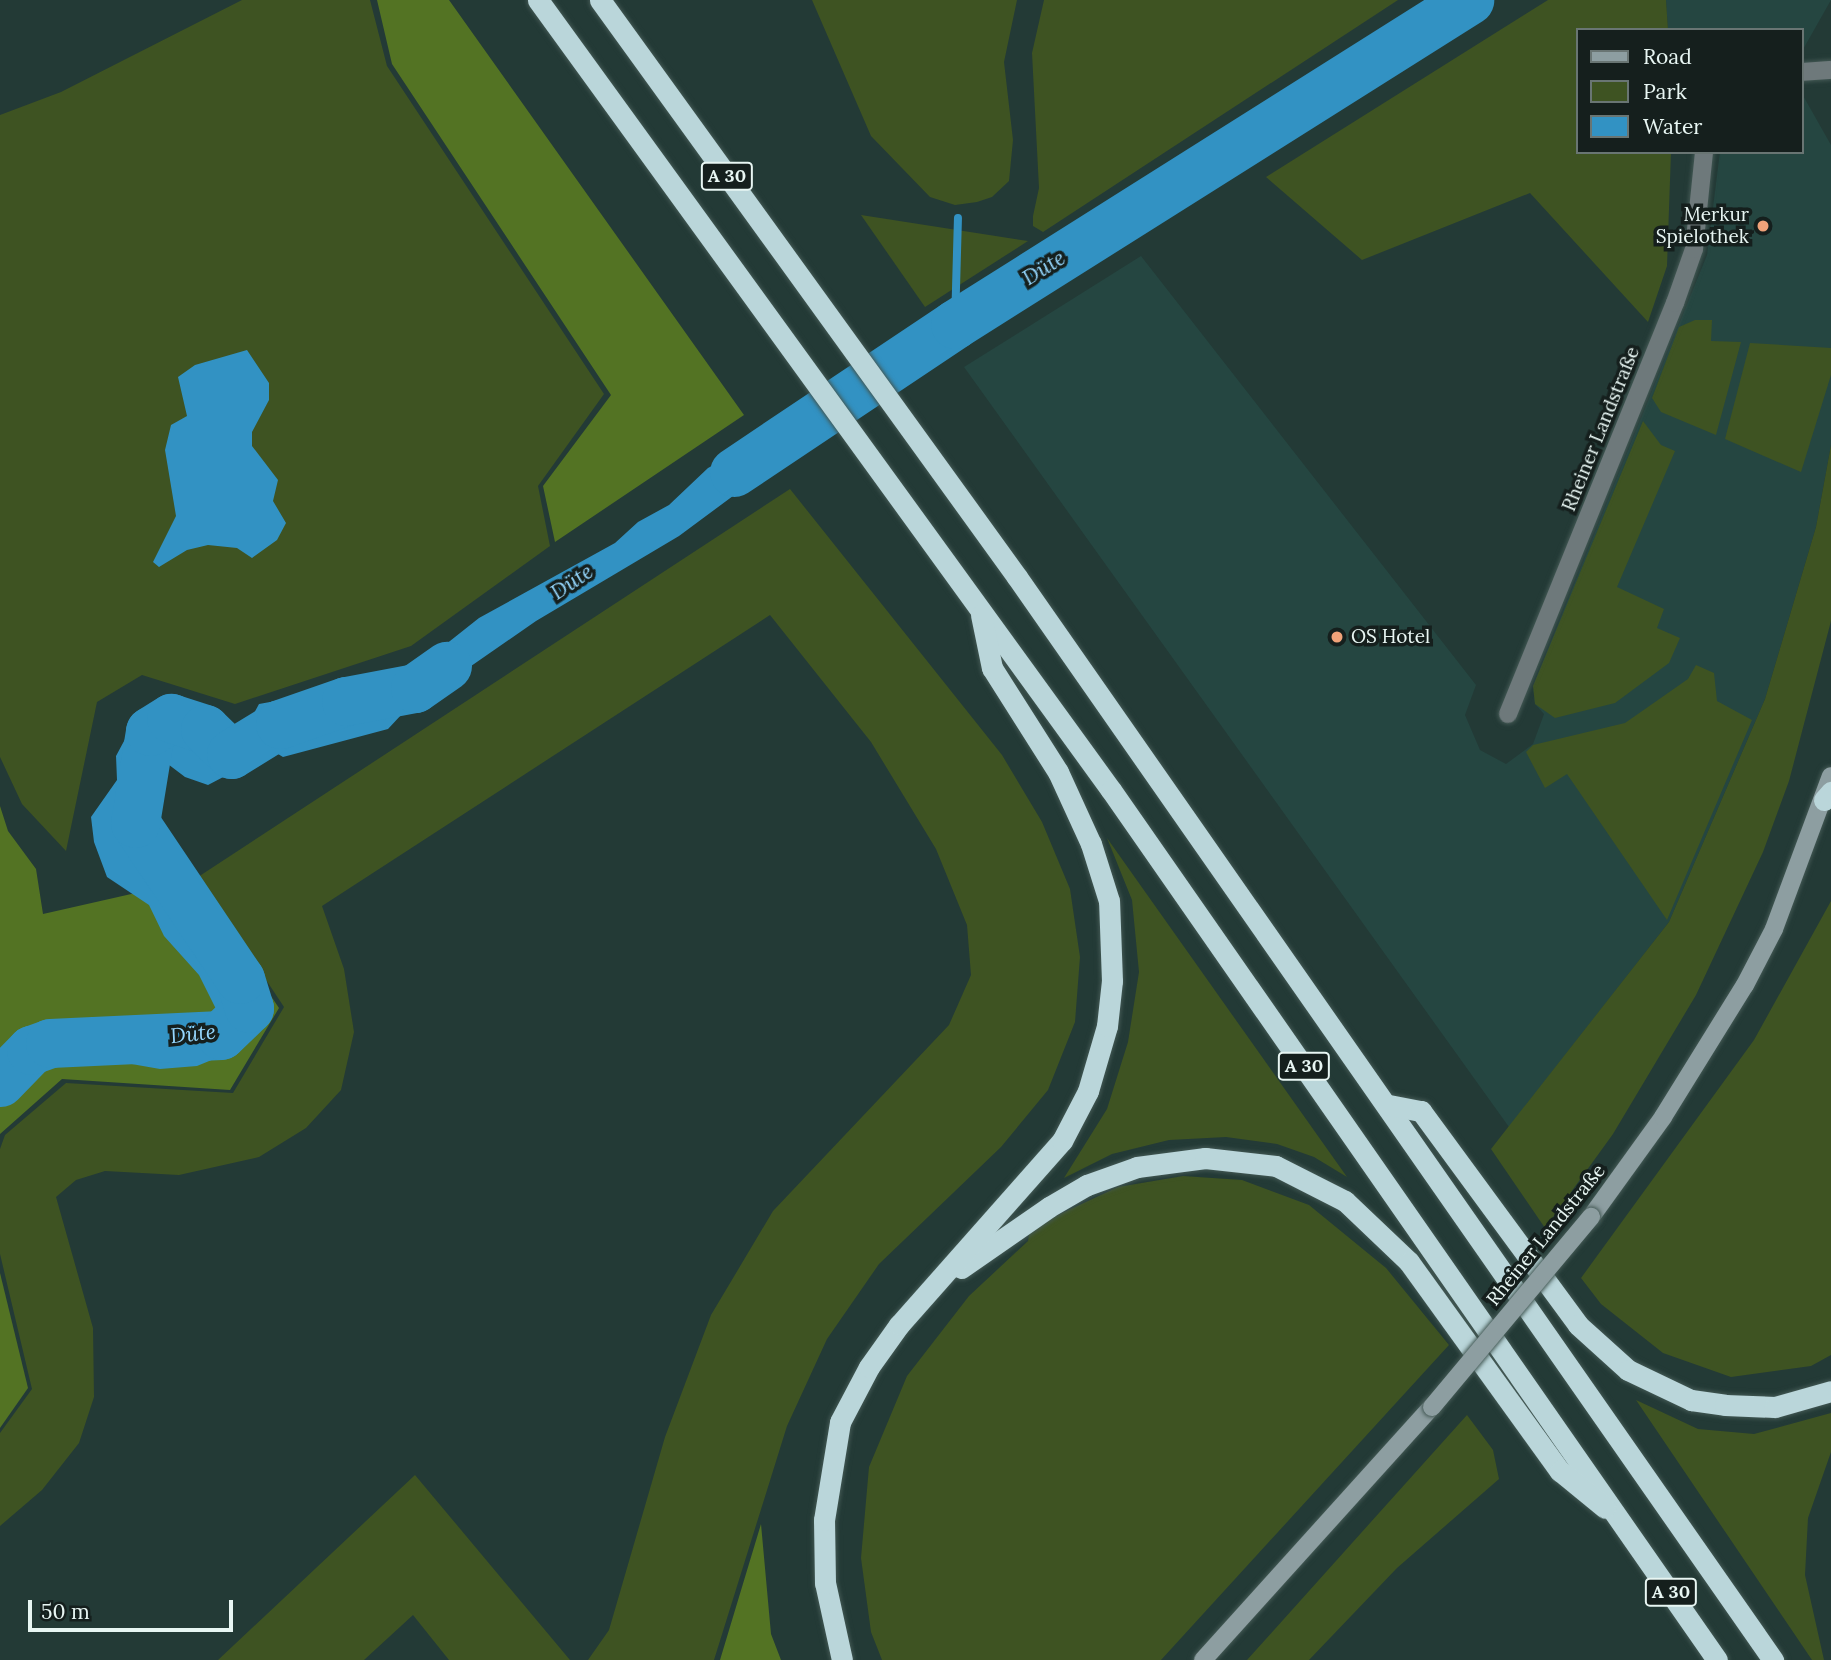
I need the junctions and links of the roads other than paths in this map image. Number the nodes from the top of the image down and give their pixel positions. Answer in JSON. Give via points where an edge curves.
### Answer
{"nodes":[{"id":1,"x":538,"y":0,"type":"edge"},
{"id":2,"x":600,"y":0,"type":"edge"},
{"id":3,"x":1831,"y":70,"type":"edge"},
{"id":4,"x":1803,"y":72,"type":"edge"},
{"id":5,"x":1704,"y":154,"type":"edge"},
{"id":6,"x":979,"y":609,"type":"junction"},
{"id":7,"x":1508,"y":714,"type":"dead end"},
{"id":8,"x":1831,"y":776,"type":"edge"},
{"id":9,"x":1828,"y":796,"type":"edge"},
{"id":10,"x":1389,"y":1105,"type":"junction"},
{"id":11,"x":939,"y":1283,"type":"junction"},
{"id":12,"x":1831,"y":1391,"type":"edge"},
{"id":13,"x":1626,"y":1525,"type":"junction"},
{"id":14,"x":842,"y":1660,"type":"edge"},
{"id":15,"x":1203,"y":1660,"type":"edge"},
{"id":16,"x":1717,"y":1660,"type":"edge"},
{"id":17,"x":1773,"y":1660,"type":"edge"}],
"edges":[{"from":1,"to":6,"type":"highway","number":"A 30"},
{"from":2,"to":10,"type":"highway","number":"A 30","via":[[901,415]]},
{"from":3,"to":4,"type":"street"},
{"from":5,"to":7,"type":"street","name":"Rheiner Landstraße","via":[[1690,260]]},
{"from":6,"to":11,"type":"highway","via":[[992,668],[1058,772],[1091,844],[1109,901],[1112,981],[1107,1026],[1088,1091],[1062,1141]]},
{"from":6,"to":13,"type":"highway","number":"A 30"},
{"from":8,"to":9,"type":"main road","name":"Rheiner Landstraße"},
{"from":9,"to":15,"type":"main road","name":"Rheiner Landstraße","bridge":true,"via":[[1774,929],[1745,985],[1663,1117],[1591,1217],[1432,1406]]},
{"from":10,"to":12,"type":"highway","via":[[1421,1111],[1578,1325],[1628,1370],[1691,1400],[1725,1405],[1775,1407]]},
{"from":10,"to":17,"type":"highway","number":"A 30"},
{"from":11,"to":13,"type":"highway","via":[[1049,1207],[1087,1185],[1137,1167],[1205,1158],[1276,1166],[1345,1201],[1409,1262],[1560,1471]]},
{"from":11,"to":14,"type":"highway","via":[[876,1357],[840,1422],[824,1520],[825,1583]]},
{"from":13,"to":16,"type":"highway","number":"A 30"}]}
